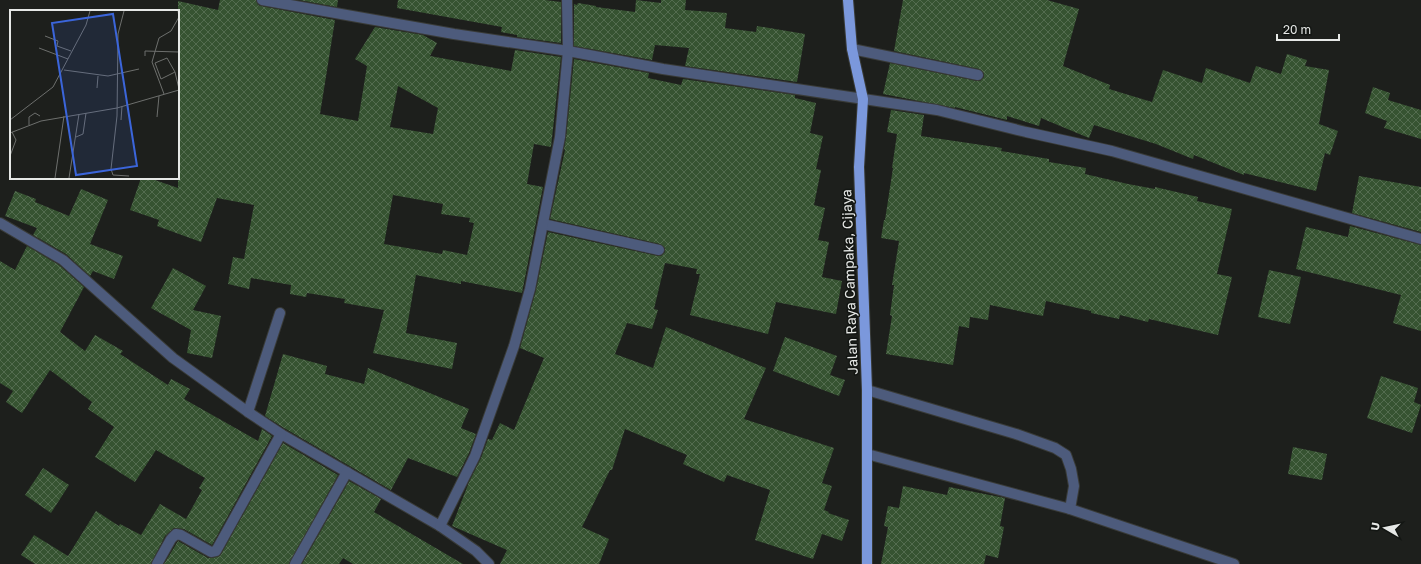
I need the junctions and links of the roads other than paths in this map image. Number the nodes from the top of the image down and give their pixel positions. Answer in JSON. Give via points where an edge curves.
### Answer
{"nodes":[{"id":1,"x":262,"y":0,"type":"edge"},
{"id":2,"x":567,"y":0,"type":"edge"},
{"id":3,"x":848,"y":0,"type":"edge"},
{"id":4,"x":852,"y":49,"type":"junction"},
{"id":5,"x":568,"y":51,"type":"junction"},
{"id":6,"x":978,"y":75,"type":"dead end"},
{"id":7,"x":863,"y":99,"type":"junction"},
{"id":8,"x":0,"y":223,"type":"edge"},
{"id":9,"x":543,"y":224,"type":"junction"},
{"id":10,"x":1421,"y":239,"type":"edge"},
{"id":11,"x":659,"y":250,"type":"dead end"},
{"id":12,"x":280,"y":313,"type":"dead end"},
{"id":13,"x":867,"y":390,"type":"junction"},
{"id":14,"x":248,"y":412,"type":"junction"},
{"id":15,"x":281,"y":434,"type":"junction"},
{"id":16,"x":866,"y":454,"type":"junction"},
{"id":17,"x":347,"y":472,"type":"junction"},
{"id":18,"x":1070,"y":509,"type":"junction"},
{"id":19,"x":440,"y":526,"type":"junction"},
{"id":20,"x":157,"y":564,"type":"edge"},
{"id":21,"x":295,"y":564,"type":"edge"},
{"id":22,"x":490,"y":564,"type":"edge"},
{"id":23,"x":867,"y":564,"type":"edge"},
{"id":24,"x":1234,"y":564,"type":"edge"}],
"edges":[{"from":1,"to":5,"type":"street"},
{"from":2,"to":5,"type":"street"},
{"from":3,"to":4,"type":"main road","name":"Jalan Raya Campaka, Cijaya"},
{"from":4,"to":6,"type":"street"},
{"from":4,"to":7,"type":"main road","name":"Jalan Raya Campaka, Cijaya"},
{"from":5,"to":7,"type":"street","via":[[663,69]]},
{"from":5,"to":9,"type":"street","via":[[560,137]]},
{"from":7,"to":10,"type":"street","via":[[937,110],[1112,151]]},
{"from":7,"to":13,"type":"main road","name":"Jalan Raya Campaka, Cijaya","via":[[859,167]]},
{"from":8,"to":14,"type":"street","via":[[63,260],[173,358]]},
{"from":9,"to":11,"type":"street"},
{"from":9,"to":19,"type":"street","via":[[530,289],[511,353],[475,456]]},
{"from":12,"to":14,"type":"street"},
{"from":13,"to":16,"type":"main road","name":"Jalan Raya Campaka, Cijaya"},
{"from":13,"to":18,"type":"street","via":[[1055,448],[1066,455],[1071,469],[1074,486]]},
{"from":14,"to":15,"type":"street"},
{"from":15,"to":17,"type":"street"},
{"from":15,"to":20,"type":"street","via":[[216,551],[211,552],[181,534],[176,534]]},
{"from":16,"to":18,"type":"street"},
{"from":16,"to":23,"type":"main road","name":"Jalan Raya Campaka, Cijaya"},
{"from":17,"to":19,"type":"street"},
{"from":17,"to":21,"type":"street"},
{"from":18,"to":24,"type":"street"},
{"from":19,"to":22,"type":"street"}]}
